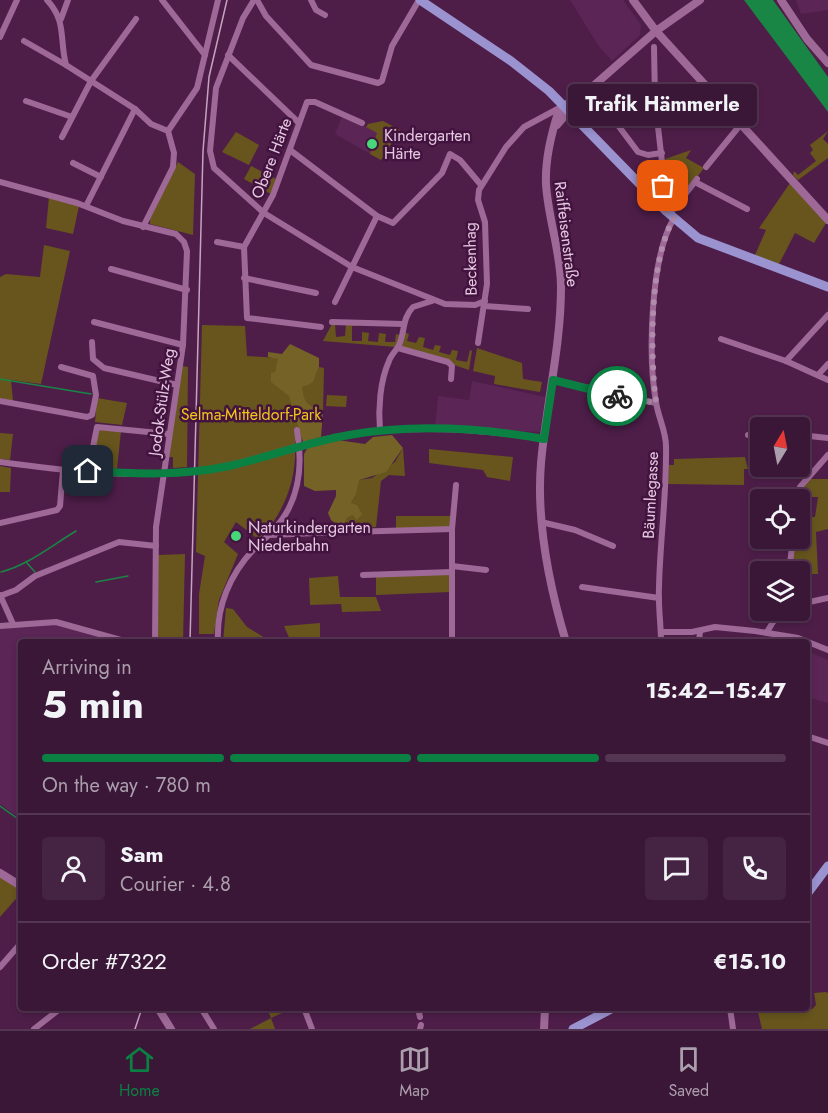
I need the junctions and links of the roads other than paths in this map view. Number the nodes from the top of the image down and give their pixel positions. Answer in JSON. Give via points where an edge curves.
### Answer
{"nodes":[{"id":1,"x":17,"y":0,"type":"edge"},
{"id":2,"x":47,"y":0,"type":"edge"},
{"id":3,"x":68,"y":0,"type":"edge"},
{"id":4,"x":162,"y":0,"type":"edge"},
{"id":5,"x":218,"y":0,"type":"edge"},
{"id":6,"x":256,"y":0,"type":"edge"},
{"id":7,"x":311,"y":0,"type":"edge"},
{"id":8,"x":420,"y":0,"type":"edge"},
{"id":9,"x":633,"y":0,"type":"edge"},
{"id":10,"x":700,"y":0,"type":"edge"},
{"id":11,"x":782,"y":0,"type":"edge"},
{"id":12,"x":325,"y":15,"type":"dead end"},
{"id":13,"x":62,"y":19,"type":"junction"},
{"id":14,"x":136,"y":20,"type":"dead end"},
{"id":15,"x":2,"y":28,"type":"edge"},
{"id":16,"x":656,"y":32,"type":"junction"},
{"id":17,"x":0,"y":37,"type":"edge"},
{"id":18,"x":24,"y":41,"type":"dead end"},
{"id":19,"x":654,"y":47,"type":"dead end"},
{"id":20,"x":205,"y":55,"type":"junction"},
{"id":21,"x":228,"y":55,"type":"junction"},
{"id":22,"x":828,"y":63,"type":"edge"},
{"id":23,"x":66,"y":65,"type":"junction"},
{"id":24,"x":91,"y":81,"type":"junction"},
{"id":25,"x":26,"y":101,"type":"dead end"},
{"id":26,"x":605,"y":108,"type":"dead end"},
{"id":27,"x":135,"y":109,"type":"junction"},
{"id":28,"x":566,"y":109,"type":"junction"},
{"id":29,"x":72,"y":117,"type":"junction"},
{"id":30,"x":299,"y":123,"type":"junction"},
{"id":31,"x":362,"y":123,"type":"dead end"},
{"id":32,"x":741,"y":124,"type":"junction"},
{"id":33,"x":168,"y":131,"type":"junction"},
{"id":34,"x":62,"y":137,"type":"dead end"},
{"id":35,"x":290,"y":150,"type":"junction"},
{"id":36,"x":662,"y":153,"type":"junction"},
{"id":37,"x":73,"y":163,"type":"dead end"},
{"id":38,"x":706,"y":167,"type":"dead end"},
{"id":39,"x":101,"y":177,"type":"junction"},
{"id":40,"x":0,"y":182,"type":"edge"},
{"id":41,"x":481,"y":185,"type":"junction"},
{"id":42,"x":654,"y":199,"type":"junction"},
{"id":43,"x":86,"y":206,"type":"junction"},
{"id":44,"x":747,"y":208,"type":"dead end"},
{"id":45,"x":264,"y":213,"type":"junction"},
{"id":46,"x":377,"y":216,"type":"junction"},
{"id":47,"x":672,"y":216,"type":"junction"},
{"id":48,"x":828,"y":220,"type":"edge"},
{"id":49,"x":143,"y":227,"type":"junction"},
{"id":50,"x":218,"y":242,"type":"dead end"},
{"id":51,"x":244,"y":247,"type":"junction"},
{"id":52,"x":352,"y":267,"type":"junction"},
{"id":53,"x":111,"y":269,"type":"dead end"},
{"id":54,"x":244,"y":278,"type":"junction"},
{"id":55,"x":828,"y":287,"type":"edge"},
{"id":56,"x":187,"y":290,"type":"junction"},
{"id":57,"x":316,"y":293,"type":"dead end"},
{"id":58,"x":432,"y":301,"type":"junction"},
{"id":59,"x":335,"y":302,"type":"dead end"},
{"id":60,"x":485,"y":304,"type":"junction"},
{"id":61,"x":528,"y":309,"type":"dead end"},
{"id":62,"x":828,"y":315,"type":"edge"},
{"id":63,"x":94,"y":322,"type":"dead end"},
{"id":64,"x":332,"y":322,"type":"dead end"},
{"id":65,"x":403,"y":324,"type":"junction"},
{"id":66,"x":321,"y":327,"type":"dead end"},
{"id":67,"x":721,"y":339,"type":"dead end"},
{"id":68,"x":92,"y":342,"type":"dead end"},
{"id":69,"x":478,"y":343,"type":"dead end"},
{"id":70,"x":183,"y":345,"type":"junction"},
{"id":71,"x":398,"y":348,"type":"junction"},
{"id":72,"x":786,"y":361,"type":"junction"},
{"id":73,"x":828,"y":364,"type":"edge"},
{"id":74,"x":61,"y":367,"type":"dead end"},
{"id":75,"x":818,"y":375,"type":"junction"},
{"id":76,"x":451,"y":380,"type":"dead end"},
{"id":77,"x":553,"y":380,"type":"junction"},
{"id":78,"x":828,"y":380,"type":"edge"},
{"id":79,"x":177,"y":386,"type":"junction"},
{"id":80,"x":0,"y":401,"type":"edge"},
{"id":81,"x":656,"y":403,"type":"junction"},
{"id":82,"x":297,"y":429,"type":"dead end"},
{"id":83,"x":380,"y":430,"type":"junction"},
{"id":84,"x":169,"y":434,"type":"junction"},
{"id":85,"x":810,"y":436,"type":"edge"},
{"id":86,"x":828,"y":438,"type":"edge"},
{"id":87,"x":544,"y":439,"type":"junction"},
{"id":88,"x":300,"y":446,"type":"junction"},
{"id":89,"x":828,"y":455,"type":"edge"},
{"id":90,"x":0,"y":462,"type":"edge"},
{"id":91,"x":63,"y":470,"type":"junction"},
{"id":92,"x":88,"y":471,"type":"junction"},
{"id":93,"x":456,"y":485,"type":"dead end"},
{"id":94,"x":799,"y":489,"type":"edge"},
{"id":95,"x":541,"y":522,"type":"junction"},
{"id":96,"x":0,"y":523,"type":"edge"},
{"id":97,"x":452,"y":530,"type":"junction"},
{"id":98,"x":339,"y":532,"type":"dead end"},
{"id":99,"x":348,"y":532,"type":"dead end"},
{"id":100,"x":270,"y":535,"type":"junction"},
{"id":101,"x":156,"y":546,"type":"junction"},
{"id":102,"x":613,"y":546,"type":"dead end"},
{"id":103,"x":452,"y":569,"type":"junction"},
{"id":104,"x":486,"y":570,"type":"dead end"},
{"id":105,"x":363,"y":575,"type":"dead end"},
{"id":106,"x":582,"y":587,"type":"dead end"},
{"id":107,"x":0,"y":596,"type":"edge"},
{"id":108,"x":659,"y":598,"type":"junction"},
{"id":109,"x":828,"y":598,"type":"edge"},
{"id":110,"x":810,"y":602,"type":"edge"},
{"id":111,"x":774,"y":621,"type":"edge"},
{"id":112,"x":14,"y":624,"type":"junction"},
{"id":113,"x":0,"y":626,"type":"edge"},
{"id":114,"x":699,"y":631,"type":"junction"},
{"id":115,"x":661,"y":632,"type":"junction"},
{"id":116,"x":767,"y":633,"type":"junction"},
{"id":117,"x":117,"y":639,"type":"edge"},
{"id":118,"x":155,"y":639,"type":"edge"},
{"id":119,"x":218,"y":639,"type":"edge"},
{"id":120,"x":452,"y":639,"type":"edge"},
{"id":121,"x":565,"y":639,"type":"edge"},
{"id":122,"x":660,"y":639,"type":"edge"},
{"id":123,"x":699,"y":639,"type":"edge"},
{"id":124,"x":800,"y":639,"type":"edge"},
{"id":125,"x":810,"y":643,"type":"edge"},
{"id":126,"x":828,"y":650,"type":"edge"},
{"id":127,"x":810,"y":737,"type":"edge"},
{"id":128,"x":828,"y":743,"type":"edge"},
{"id":129,"x":828,"y":866,"type":"edge"},
{"id":130,"x":0,"y":873,"type":"edge"},
{"id":131,"x":18,"y":884,"type":"edge"},
{"id":132,"x":810,"y":890,"type":"edge"},
{"id":133,"x":18,"y":947,"type":"edge"},
{"id":134,"x":0,"y":968,"type":"edge"},
{"id":135,"x":57,"y":1011,"type":"edge"},
{"id":136,"x":160,"y":1011,"type":"edge"},
{"id":137,"x":203,"y":1011,"type":"edge"},
{"id":138,"x":305,"y":1011,"type":"edge"},
{"id":139,"x":419,"y":1011,"type":"edge"},
{"id":140,"x":545,"y":1011,"type":"edge"},
{"id":141,"x":607,"y":1011,"type":"edge"},
{"id":142,"x":730,"y":1011,"type":"edge"},
{"id":143,"x":420,"y":1017,"type":"dead end"},
{"id":144,"x":34,"y":1029,"type":"edge"},
{"id":145,"x":171,"y":1029,"type":"edge"},
{"id":146,"x":214,"y":1029,"type":"edge"},
{"id":147,"x":312,"y":1029,"type":"edge"},
{"id":148,"x":544,"y":1029,"type":"edge"},
{"id":149,"x":573,"y":1029,"type":"edge"},
{"id":150,"x":733,"y":1029,"type":"edge"}],
"edges":[{"from":1,"to":15,"type":"street"},
{"from":2,"to":13,"type":"street"},
{"from":3,"to":13,"type":"street"},
{"from":4,"to":20,"type":"street"},
{"from":5,"to":20,"type":"street"},
{"from":6,"to":8,"type":"street","via":[[309,63],[381,82],[396,37]]},
{"from":6,"to":21,"type":"street","via":[[243,18]]},
{"from":7,"to":12,"type":"street","via":[[316,10]]},
{"from":8,"to":28,"type":"main road","via":[[511,61]]},
{"from":9,"to":16,"type":"main road"},
{"from":10,"to":16,"type":"street"},
{"from":11,"to":22,"type":"street"},
{"from":13,"to":23,"type":"street","via":[[61,47]]},
{"from":14,"to":24,"type":"street"},
{"from":15,"to":17,"type":"street"},
{"from":16,"to":28,"type":"street"},
{"from":16,"to":32,"type":"main road"},
{"from":18,"to":23,"type":"street"},
{"from":19,"to":36,"type":"street"},
{"from":20,"to":33,"type":"street","via":[[197,88]]},
{"from":21,"to":30,"type":"street"},
{"from":21,"to":45,"type":"street","via":[[214,97],[211,158],[219,174]]},
{"from":23,"to":24,"type":"street"},
{"from":24,"to":27,"type":"street"},
{"from":24,"to":29,"type":"street"},
{"from":25,"to":29,"type":"street"},
{"from":26,"to":36,"type":"street","via":[[638,152]]},
{"from":27,"to":33,"type":"street","via":[[151,124]]},
{"from":27,"to":39,"type":"street"},
{"from":28,"to":41,"type":"street","via":[[524,127]]},
{"from":28,"to":42,"type":"main road"},
{"from":28,"to":77,"type":"street","name":"Raiffeisenstraße","via":[[556,127],[546,177],[561,282]]},
{"from":29,"to":34,"type":"street"},
{"from":30,"to":31,"type":"street","name":"Obere Härte","via":[[309,100]]},
{"from":30,"to":35,"type":"street","name":"Obere Härte"},
{"from":32,"to":38,"type":"street"},
{"from":32,"to":48,"type":"main road"},
{"from":33,"to":49,"type":"street","via":[[173,167]]},
{"from":35,"to":45,"type":"street","name":"Obere Härte"},
{"from":35,"to":46,"type":"street"},
{"from":36,"to":42,"type":"street","via":[[663,186]]},
{"from":37,"to":39,"type":"street"},
{"from":39,"to":43,"type":"street"},
{"from":40,"to":43,"type":"street"},
{"from":41,"to":46,"type":"street","via":[[450,154],[442,173],[396,222]]},
{"from":41,"to":60,"type":"street","name":"Beckenhag","via":[[478,197],[485,222]]},
{"from":42,"to":47,"type":"main road"},
{"from":43,"to":49,"type":"street"},
{"from":44,"to":47,"type":"street","name":"Bäumlegasse","via":[[696,181]]},
{"from":45,"to":51,"type":"street","name":"Obere Härte"},
{"from":45,"to":52,"type":"street"},
{"from":46,"to":52,"type":"street"},
{"from":47,"to":55,"type":"main road","via":[[706,242]]},
{"from":47,"to":81,"type":"street","name":"Bäumlegasse","via":[[654,298],[652,356]]},
{"from":49,"to":56,"type":"street","name":"Jodok-Stülz-Weg","via":[[181,238],[187,251]]},
{"from":50,"to":51,"type":"street"},
{"from":51,"to":54,"type":"street"},
{"from":52,"to":58,"type":"street"},
{"from":52,"to":59,"type":"street"},
{"from":53,"to":56,"type":"street"},
{"from":54,"to":57,"type":"street"},
{"from":54,"to":66,"type":"street","via":[[247,318]]},
{"from":56,"to":70,"type":"street","name":"Jodok-Stülz-Weg"},
{"from":58,"to":60,"type":"street","via":[[464,306]]},
{"from":58,"to":65,"type":"street","via":[[413,307]]},
{"from":60,"to":61,"type":"street"},
{"from":60,"to":69,"type":"street","name":"Beckenhag"},
{"from":62,"to":72,"type":"street"},
{"from":63,"to":70,"type":"street"},
{"from":64,"to":65,"type":"street"},
{"from":65,"to":71,"type":"street"},
{"from":67,"to":72,"type":"street"},
{"from":68,"to":79,"type":"street","via":[[93,359],[104,368]]},
{"from":70,"to":79,"type":"street","name":"Jodok-Stülz-Weg"},
{"from":71,"to":76,"type":"street","via":[[448,362],[452,366]]},
{"from":71,"to":83,"type":"street","via":[[384,378]]},
{"from":72,"to":75,"type":"street"},
{"from":73,"to":75,"type":"street"},
{"from":74,"to":80,"type":"street","via":[[93,376],[96,395],[92,415]]},
{"from":75,"to":78,"type":"street"},
{"from":77,"to":81,"type":"street"},
{"from":77,"to":87,"type":"street","name":"Raiffeisenstraße"},
{"from":79,"to":84,"type":"street","name":"Jodok-Stülz-Weg"},
{"from":81,"to":108,"type":"street","name":"Bäumlegasse","via":[[666,445]]},
{"from":82,"to":88,"type":"street"},
{"from":83,"to":87,"type":"street","via":[[476,432]]},
{"from":83,"to":88,"type":"street"},
{"from":84,"to":92,"type":"street","via":[[97,427]]},
{"from":84,"to":101,"type":"street","name":"Jodok-Stülz-Weg"},
{"from":85,"to":86,"type":"street"},
{"from":87,"to":95,"type":"street","name":"Raiffeisenstraße"},
{"from":88,"to":92,"type":"street","via":[[203,470],[155,474]]},
{"from":88,"to":100,"type":"street","via":[[294,495]]},
{"from":89,"to":94,"type":"street"},
{"from":90,"to":91,"type":"street"},
{"from":91,"to":92,"type":"street"},
{"from":91,"to":96,"type":"street","via":[[57,510]]},
{"from":93,"to":97,"type":"street"},
{"from":95,"to":102,"type":"street","via":[[576,530]]},
{"from":95,"to":121,"type":"street","name":"Raiffeisenstraße"},
{"from":97,"to":99,"type":"street"},
{"from":97,"to":103,"type":"street"},
{"from":98,"to":100,"type":"street"},
{"from":100,"to":119,"type":"street","via":[[246,557],[231,579],[221,606]]},
{"from":101,"to":107,"type":"street","via":[[119,542],[35,576]]},
{"from":101,"to":118,"type":"street","name":"Jodok-Stülz-Weg"},
{"from":103,"to":104,"type":"street"},
{"from":103,"to":105,"type":"street"},
{"from":103,"to":120,"type":"street"},
{"from":106,"to":108,"type":"street"},
{"from":107,"to":112,"type":"street"},
{"from":108,"to":115,"type":"street","name":"Bäumlegasse"},
{"from":109,"to":110,"type":"street"},
{"from":111,"to":116,"type":"street"},
{"from":112,"to":113,"type":"street"},
{"from":112,"to":117,"type":"street","via":[[56,622]]},
{"from":114,"to":115,"type":"street"},
{"from":114,"to":116,"type":"street","via":[[720,628]]},
{"from":114,"to":123,"type":"street"},
{"from":115,"to":122,"type":"street","name":"Bäumlegasse"},
{"from":116,"to":124,"type":"street"},
{"from":125,"to":126,"type":"street"},
{"from":127,"to":128,"type":"street"},
{"from":129,"to":132,"type":"main road"},
{"from":130,"to":131,"type":"street"},
{"from":133,"to":134,"type":"street"},
{"from":135,"to":144,"type":"street"},
{"from":136,"to":145,"type":"street"},
{"from":137,"to":146,"type":"street"},
{"from":138,"to":147,"type":"street"},
{"from":139,"to":143,"type":"street"},
{"from":140,"to":148,"type":"street"},
{"from":141,"to":149,"type":"main road"},
{"from":142,"to":150,"type":"street"}]}
